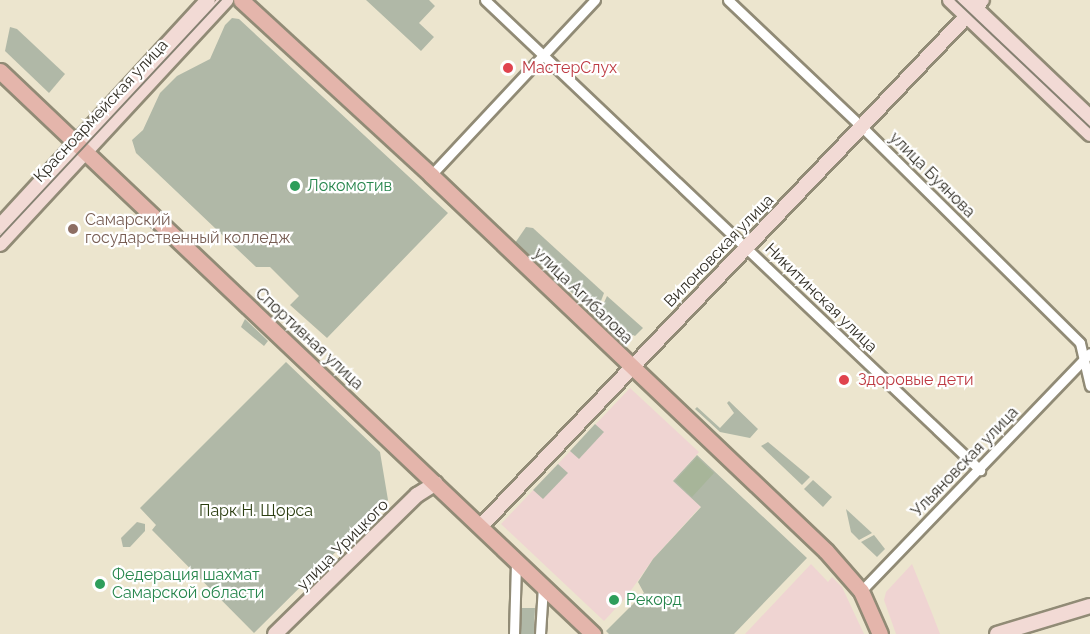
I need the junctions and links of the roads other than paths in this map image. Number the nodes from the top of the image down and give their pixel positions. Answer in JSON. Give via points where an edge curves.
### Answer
{"nodes":[{"id":1,"x":208,"y":0,"type":"edge"},
{"id":2,"x":226,"y":0,"type":"edge"},
{"id":3,"x":241,"y":0,"type":"edge"},
{"id":4,"x":485,"y":0,"type":"edge"},
{"id":5,"x":595,"y":0,"type":"edge"},
{"id":6,"x":728,"y":0,"type":"edge"},
{"id":7,"x":950,"y":0,"type":"edge"},
{"id":8,"x":973,"y":6,"type":"edge"},
{"id":9,"x":543,"y":55,"type":"junction"},
{"id":10,"x":0,"y":71,"type":"edge"},
{"id":11,"x":1090,"y":117,"type":"edge"},
{"id":12,"x":861,"y":126,"type":"junction"},
{"id":13,"x":1090,"y":134,"type":"edge"},
{"id":14,"x":81,"y":148,"type":"junction"},
{"id":15,"x":431,"y":175,"type":"junction"},
{"id":16,"x":0,"y":226,"type":"edge"},
{"id":17,"x":0,"y":244,"type":"edge"},
{"id":18,"x":745,"y":247,"type":"junction"},
{"id":19,"x":1087,"y":356,"type":"edge"},
{"id":20,"x":631,"y":367,"type":"junction"},
{"id":21,"x":1090,"y":386,"type":"edge"},
{"id":22,"x":980,"y":470,"type":"junction"},
{"id":23,"x":436,"y":483,"type":"junction"},
{"id":24,"x":481,"y":526,"type":"junction"},
{"id":25,"x":515,"y":559,"type":"junction"},
{"id":26,"x":543,"y":585,"type":"junction"},
{"id":27,"x":861,"y":591,"type":"junction"},
{"id":28,"x":1090,"y":606,"type":"edge"},
{"id":29,"x":275,"y":634,"type":"edge"},
{"id":30,"x":514,"y":634,"type":"edge"},
{"id":31,"x":540,"y":634,"type":"edge"},
{"id":32,"x":593,"y":634,"type":"edge"},
{"id":33,"x":880,"y":634,"type":"edge"},
{"id":34,"x":997,"y":634,"type":"edge"}],
"edges":[{"from":1,"to":14,"type":"main road","name":"Красноармейская улица"},
{"from":2,"to":14,"type":"main road","name":"Красноармейская улица"},
{"from":3,"to":15,"type":"main road","name":"улица Агибалова"},
{"from":4,"to":9,"type":"street","name":"Никитинская улица"},
{"from":5,"to":9,"type":"street"},
{"from":6,"to":12,"type":"street","name":"улица Буянова"},
{"from":7,"to":8,"type":"main road"},
{"from":8,"to":11,"type":"main road"},
{"from":8,"to":12,"type":"main road","name":"Вилоновская улица"},
{"from":8,"to":13,"type":"main road"},
{"from":9,"to":15,"type":"street"},
{"from":9,"to":18,"type":"street","name":"Никитинская улица"},
{"from":10,"to":14,"type":"main road","name":"Спортивная улица"},
{"from":12,"to":18,"type":"main road","name":"Вилоновская улица"},
{"from":12,"to":19,"type":"street","name":"улица Буянова","via":[[1080,343]]},
{"from":14,"to":16,"type":"main road","name":"Красноармейская улица"},
{"from":14,"to":17,"type":"main road","name":"Красноармейская улица"},
{"from":14,"to":23,"type":"main road","name":"Спортивная улица"},
{"from":15,"to":20,"type":"main road","name":"улица Агибалова"},
{"from":18,"to":20,"type":"main road","name":"Вилоновская улица"},
{"from":18,"to":22,"type":"street","name":"Никитинская улица"},
{"from":19,"to":21,"type":"street","name":"улица Буянова"},
{"from":19,"to":22,"type":"street","name":"Ульяновская улица"},
{"from":20,"to":24,"type":"main road","name":"Вилоновская улица"},
{"from":20,"to":27,"type":"main road","name":"улица Агибалова","via":[[776,502]]},
{"from":22,"to":27,"type":"street","name":"Ульяновская улица"},
{"from":23,"to":24,"type":"main road","name":"Спортивная улица"},
{"from":23,"to":29,"type":"main road","name":"улица Урицкого","via":[[417,495]]},
{"from":24,"to":25,"type":"main road","name":"Спортивная улица"},
{"from":25,"to":26,"type":"main road","name":"Спортивная улица"},
{"from":25,"to":30,"type":"street"},
{"from":26,"to":31,"type":"street"},
{"from":26,"to":32,"type":"main road","name":"Спортивная улица"},
{"from":27,"to":33,"type":"main road","name":"улица Агибалова"},
{"from":28,"to":34,"type":"main road"}]}
